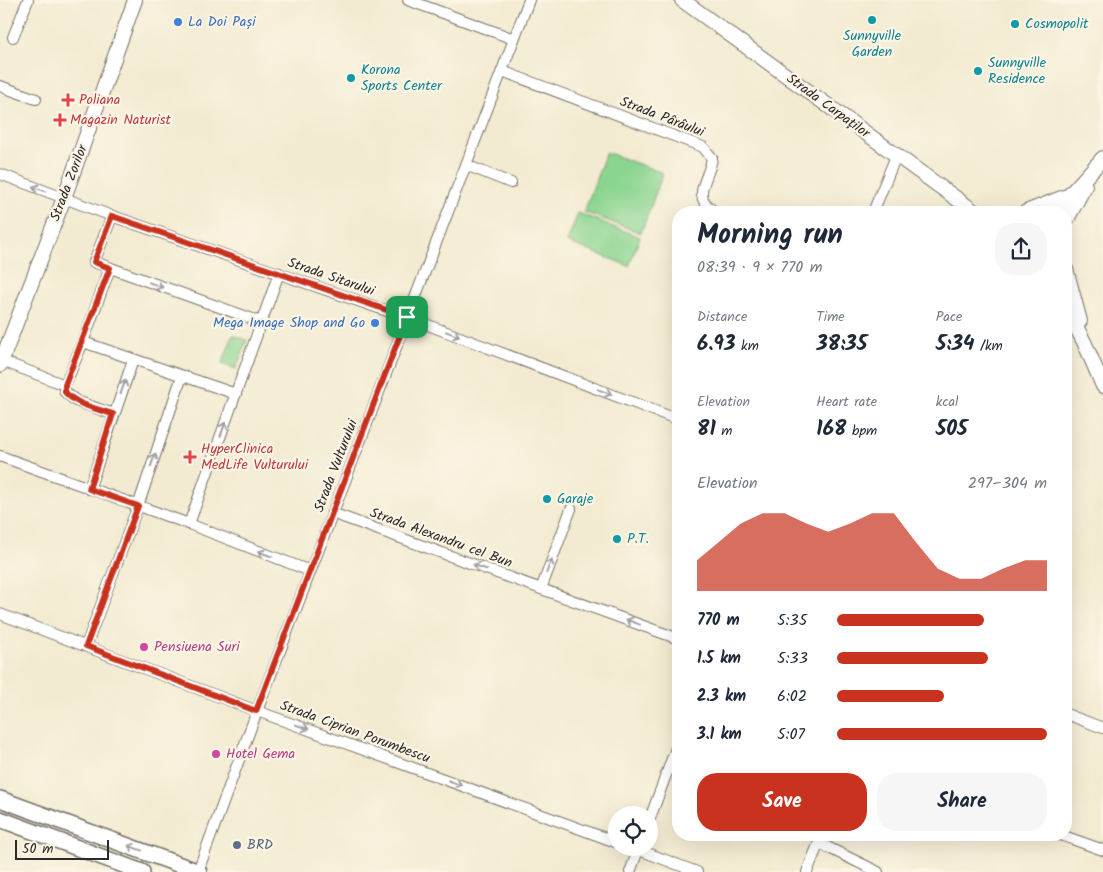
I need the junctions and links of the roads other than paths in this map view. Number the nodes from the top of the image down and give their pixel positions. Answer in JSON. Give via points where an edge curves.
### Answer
{"nodes":[{"id":1,"x":28,"y":0,"type":"edge"},
{"id":2,"x":134,"y":0,"type":"edge"},
{"id":3,"x":408,"y":0,"type":"edge"},
{"id":4,"x":529,"y":0,"type":"edge"},
{"id":5,"x":682,"y":0,"type":"edge"},
{"id":6,"x":13,"y":37,"type":"dead end"},
{"id":7,"x":514,"y":39,"type":"junction"},
{"id":8,"x":502,"y":71,"type":"junction"},
{"id":9,"x":0,"y":86,"type":"edge"},
{"id":10,"x":36,"y":99,"type":"dead end"},
{"id":11,"x":896,"y":156,"type":"junction"},
{"id":12,"x":1100,"y":161,"type":"edge"},
{"id":13,"x":466,"y":165,"type":"junction"},
{"id":14,"x":0,"y":174,"type":"edge"},
{"id":15,"x":511,"y":183,"type":"dead end"},
{"id":16,"x":1069,"y":195,"type":"junction"},
{"id":17,"x":64,"y":198,"type":"junction"},
{"id":18,"x":706,"y":206,"type":"edge"},
{"id":19,"x":875,"y":206,"type":"edge"},
{"id":20,"x":967,"y":206,"type":"edge"},
{"id":21,"x":1041,"y":206,"type":"edge"},
{"id":22,"x":1059,"y":206,"type":"edge"},
{"id":23,"x":1072,"y":210,"type":"edge"},
{"id":24,"x":112,"y":216,"type":"junction"},
{"id":25,"x":110,"y":268,"type":"junction"},
{"id":26,"x":279,"y":273,"type":"junction"},
{"id":27,"x":1072,"y":293,"type":"edge"},
{"id":28,"x":407,"y":317,"type":"junction"},
{"id":29,"x":1072,"y":319,"type":"edge"},
{"id":30,"x":261,"y":322,"type":"junction"},
{"id":31,"x":83,"y":342,"type":"junction"},
{"id":32,"x":1085,"y":344,"type":"junction"},
{"id":33,"x":133,"y":360,"type":"junction"},
{"id":34,"x":1,"y":363,"type":"edge"},
{"id":35,"x":182,"y":376,"type":"junction"},
{"id":36,"x":65,"y":385,"type":"junction"},
{"id":37,"x":1103,"y":386,"type":"edge"},
{"id":38,"x":236,"y":394,"type":"junction"},
{"id":39,"x":113,"y":414,"type":"junction"},
{"id":40,"x":672,"y":417,"type":"edge"},
{"id":41,"x":0,"y":456,"type":"edge"},
{"id":42,"x":89,"y":489,"type":"junction"},
{"id":43,"x":138,"y":506,"type":"junction"},
{"id":44,"x":571,"y":510,"type":"dead end"},
{"id":45,"x":332,"y":513,"type":"junction"},
{"id":46,"x":189,"y":524,"type":"junction"},
{"id":47,"x":310,"y":571,"type":"junction"},
{"id":48,"x":541,"y":589,"type":"junction"},
{"id":49,"x":0,"y":614,"type":"edge"},
{"id":50,"x":672,"y":636,"type":"edge"},
{"id":51,"x":86,"y":646,"type":"junction"},
{"id":52,"x":256,"y":711,"type":"junction"},
{"id":53,"x":1072,"y":716,"type":"edge"},
{"id":54,"x":1103,"y":728,"type":"edge"},
{"id":55,"x":672,"y":759,"type":"edge"},
{"id":56,"x":0,"y":799,"type":"edge"},
{"id":57,"x":655,"y":806,"type":"edge"},
{"id":58,"x":0,"y":819,"type":"edge"},
{"id":59,"x":608,"y":839,"type":"edge"},
{"id":60,"x":1072,"y":839,"type":"edge"},
{"id":61,"x":819,"y":841,"type":"edge"},
{"id":62,"x":824,"y":841,"type":"edge"},
{"id":63,"x":1103,"y":850,"type":"edge"},
{"id":64,"x":635,"y":856,"type":"edge"},
{"id":65,"x":657,"y":856,"type":"edge"},
{"id":66,"x":142,"y":872,"type":"edge"},
{"id":67,"x":198,"y":872,"type":"edge"},
{"id":68,"x":630,"y":872,"type":"edge"},
{"id":69,"x":697,"y":872,"type":"edge"},
{"id":70,"x":807,"y":872,"type":"edge"},
{"id":71,"x":878,"y":872,"type":"edge"}],
"edges":[{"from":1,"to":6,"type":"street"},
{"from":2,"to":17,"type":"main road","name":"Strada Zorilor"},
{"from":3,"to":7,"type":"street"},
{"from":4,"to":7,"type":"street","name":"Strada Vulturului"},
{"from":5,"to":11,"type":"main road","name":"Strada Carpaților"},
{"from":7,"to":8,"type":"street","name":"Strada Vulturului"},
{"from":8,"to":13,"type":"street","name":"Strada Vulturului"},
{"from":8,"to":18,"type":"street","name":"Strada Pârâului","via":[[703,147],[712,158],[702,187]]},
{"from":9,"to":10,"type":"street"},
{"from":11,"to":19,"type":"street"},
{"from":11,"to":20,"type":"main road","name":"Strada Carpaților"},
{"from":12,"to":16,"type":"main road"},
{"from":12,"to":23,"type":"main road"},
{"from":13,"to":15,"type":"street"},
{"from":13,"to":28,"type":"street","name":"Strada Vulturului"},
{"from":17,"to":14,"type":"street","name":"Strada Sitarului","one_way":true},
{"from":16,"to":21,"type":"main road"},
{"from":16,"to":22,"type":"main road"},
{"from":17,"to":24,"type":"street","name":"Strada Sitarului"},
{"from":17,"to":34,"type":"main road","name":"Strada Zorilor"},
{"from":24,"to":25,"type":"street","via":[[94,262]]},
{"from":24,"to":26,"type":"street","name":"Strada Sitarului"},
{"from":25,"to":30,"type":"street","one_way":true},
{"from":25,"to":31,"type":"street"},
{"from":26,"to":28,"type":"street","name":"Strada Sitarului"},
{"from":26,"to":30,"type":"street"},
{"from":27,"to":32,"type":"main road"},
{"from":28,"to":40,"type":"street","name":"Strada Sitarului","one_way":true},
{"from":28,"to":45,"type":"street","name":"Strada Vulturului"},
{"from":29,"to":32,"type":"main road"},
{"from":30,"to":38,"type":"street"},
{"from":31,"to":33,"type":"street"},
{"from":31,"to":36,"type":"street"},
{"from":32,"to":37,"type":"main road"},
{"from":33,"to":35,"type":"street"},
{"from":39,"to":33,"type":"street","one_way":true},
{"from":34,"to":36,"type":"street"},
{"from":35,"to":38,"type":"street"},
{"from":43,"to":35,"type":"street","one_way":true},
{"from":36,"to":39,"type":"street","via":[[69,398]]},
{"from":46,"to":38,"type":"street","one_way":true},
{"from":39,"to":42,"type":"street"},
{"from":41,"to":42,"type":"street"},
{"from":42,"to":43,"type":"street"},
{"from":43,"to":46,"type":"street"},
{"from":43,"to":51,"type":"street"},
{"from":48,"to":44,"type":"street","one_way":true},
{"from":45,"to":47,"type":"street","name":"Strada Vulturului"},
{"from":48,"to":45,"type":"street","name":"Strada Alexandru cel Bun","one_way":true},
{"from":47,"to":46,"type":"street","one_way":true},
{"from":47,"to":52,"type":"street","name":"Strada Vulturului"},
{"from":50,"to":48,"type":"street","name":"Strada Alexandru cel Bun","one_way":true},
{"from":49,"to":51,"type":"street","name":"Strada Ciprian Porumbescu"},
{"from":51,"to":52,"type":"street","name":"Strada Ciprian Porumbescu"},
{"from":52,"to":59,"type":"street","name":"Strada Ciprian Porumbescu","one_way":true},
{"from":52,"to":67,"type":"street","name":"Strada Vulturului"},
{"from":53,"to":54,"type":"street"},
{"from":55,"to":57,"type":"street"},
{"from":67,"to":56,"type":"main road","one_way":true},
{"from":58,"to":66,"type":"main road"},
{"from":60,"to":63,"type":"street"},
{"from":61,"to":70,"type":"street"},
{"from":62,"to":71,"type":"street"},
{"from":64,"to":68,"type":"street"},
{"from":65,"to":69,"type":"street"}]}
